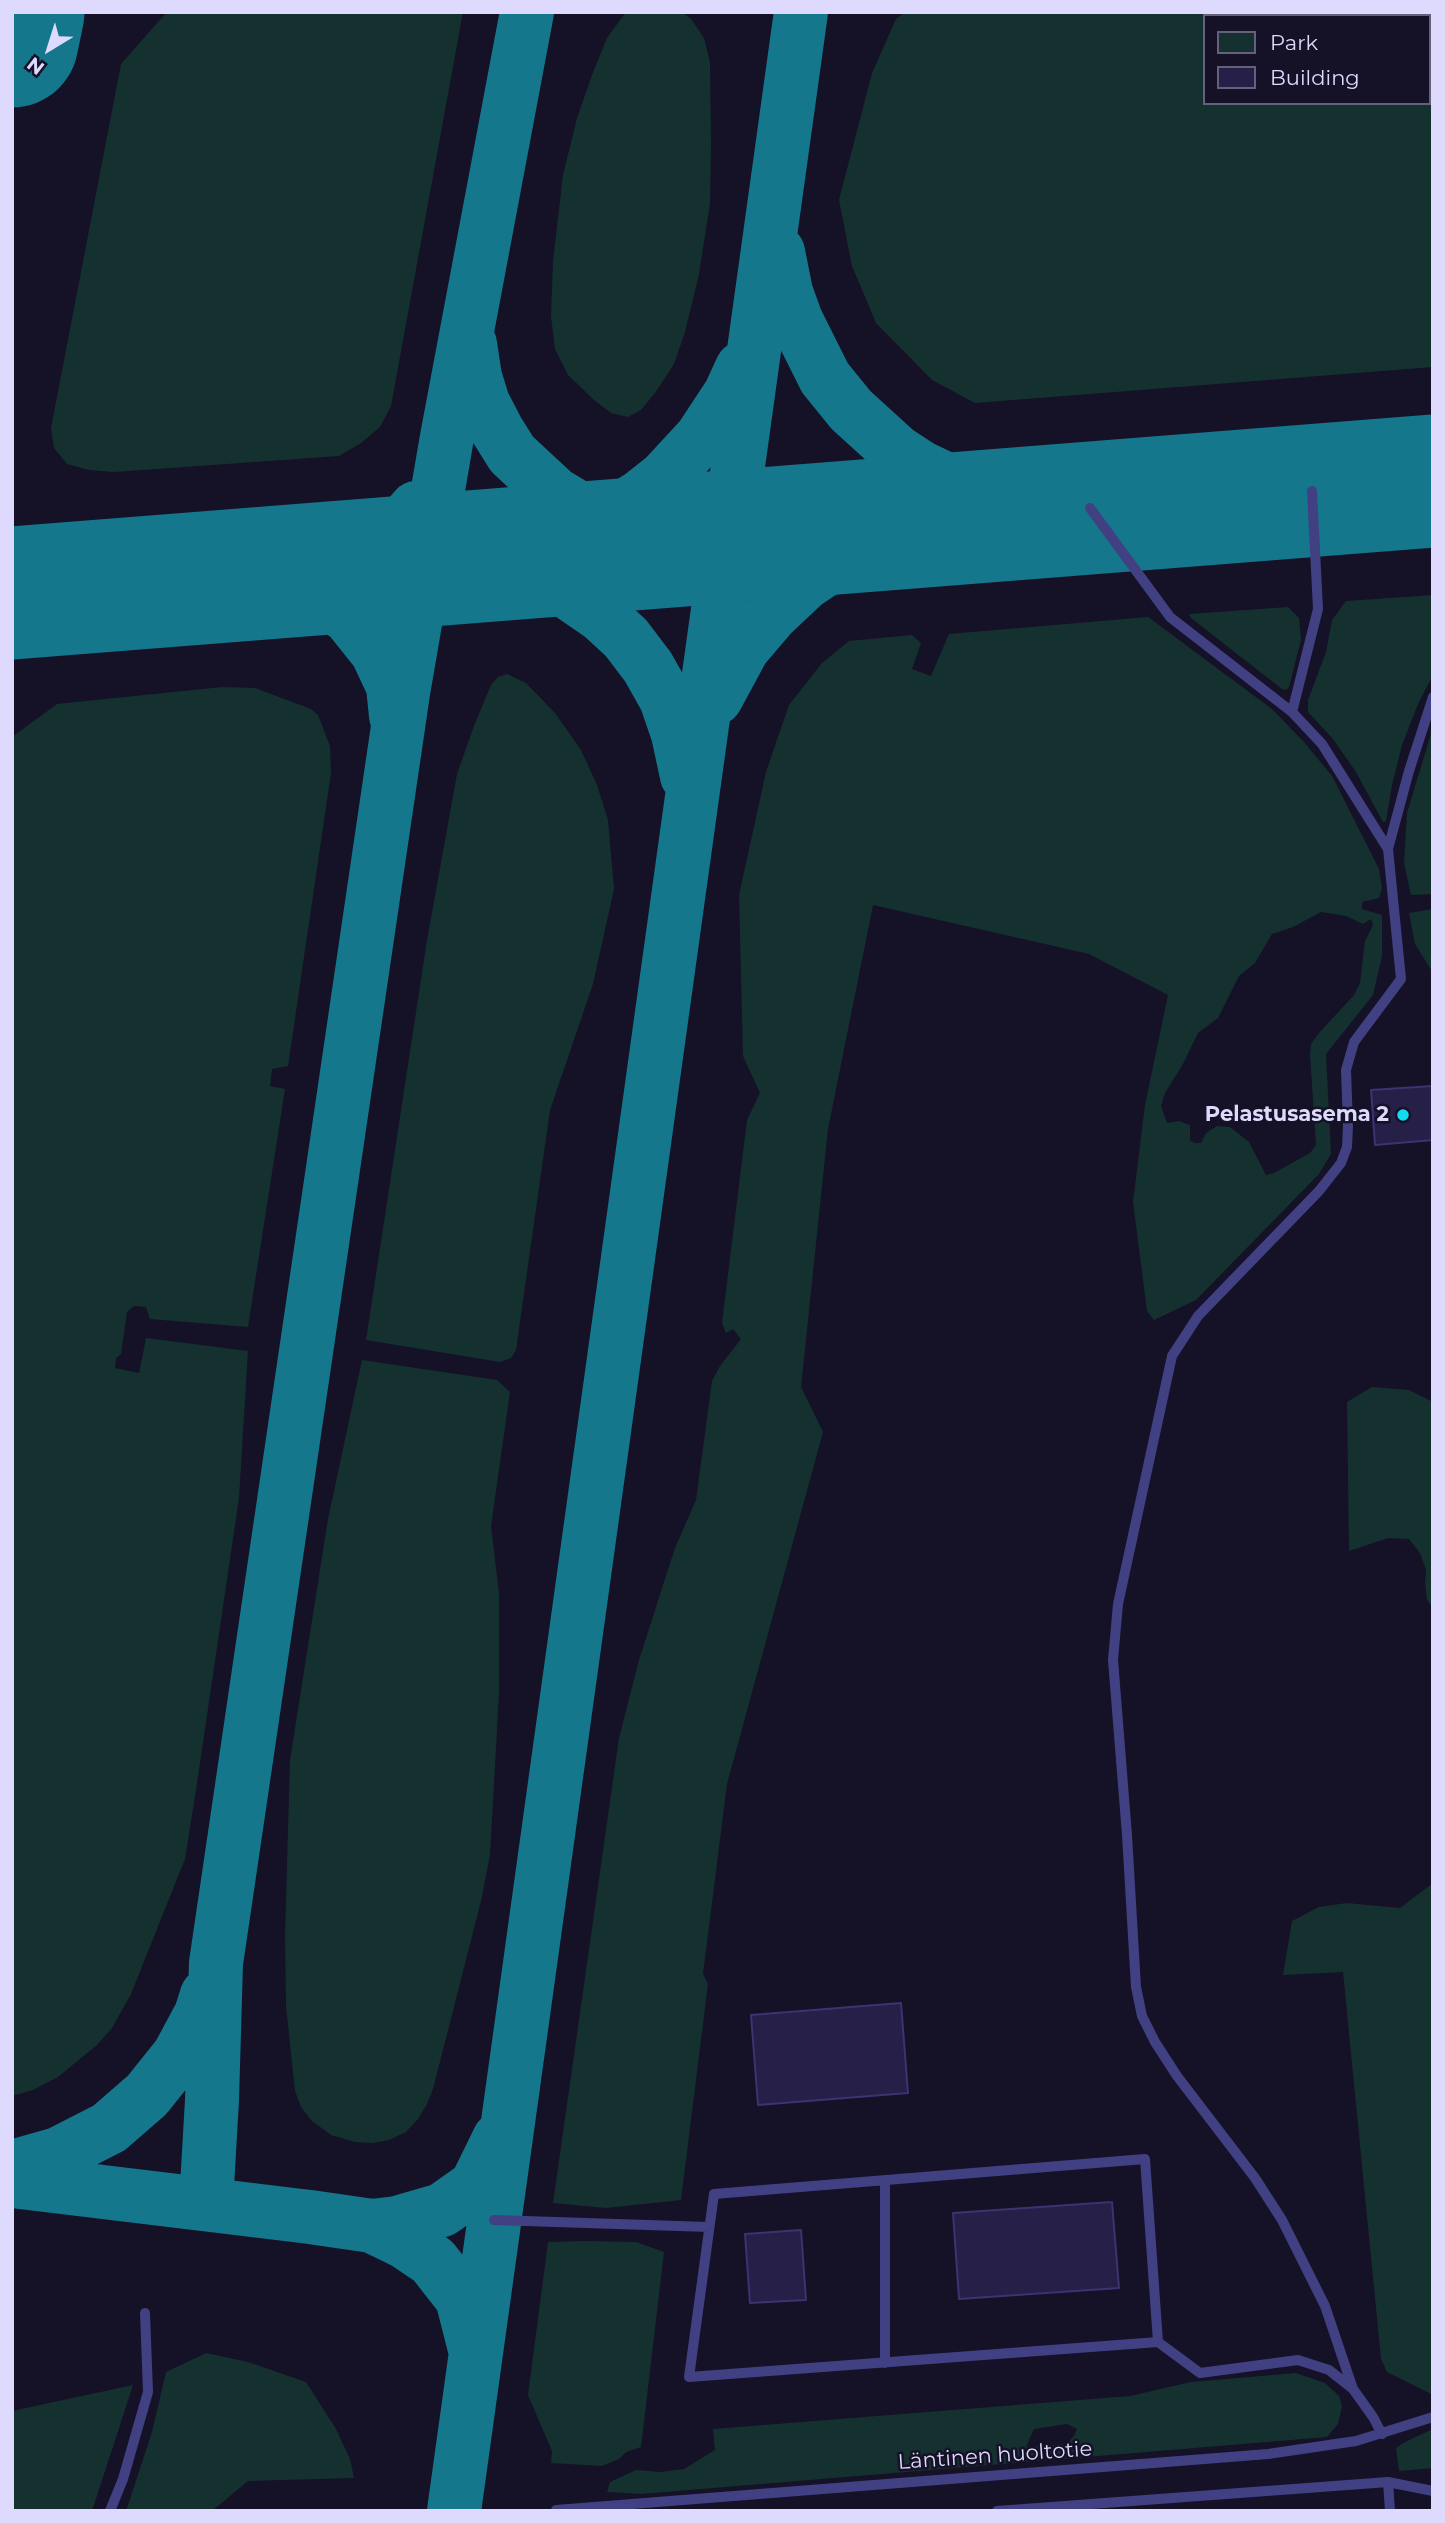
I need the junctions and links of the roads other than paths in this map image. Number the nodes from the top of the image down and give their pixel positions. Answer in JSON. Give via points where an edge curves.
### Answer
{"nodes":[{"id":1,"x":1312,"y":491,"type":"dead end"},
{"id":2,"x":1090,"y":508,"type":"dead end"},
{"id":3,"x":1433,"y":697,"type":"edge"},
{"id":4,"x":1292,"y":712,"type":"junction"},
{"id":5,"x":1388,"y":849,"type":"junction"},
{"id":6,"x":885,"y":2180,"type":"junction"},
{"id":7,"x":494,"y":2220,"type":"dead end"},
{"id":8,"x":709,"y":2227,"type":"junction"},
{"id":9,"x":145,"y":2313,"type":"dead end"},
{"id":10,"x":1158,"y":2342,"type":"junction"},
{"id":11,"x":885,"y":2363,"type":"junction"},
{"id":12,"x":1353,"y":2389,"type":"junction"},
{"id":13,"x":1433,"y":2417,"type":"edge"},
{"id":14,"x":1382,"y":2434,"type":"junction"},
{"id":15,"x":1388,"y":2482,"type":"junction"},
{"id":16,"x":1433,"y":2491,"type":"edge"},
{"id":17,"x":556,"y":2510,"type":"edge"},
{"id":18,"x":110,"y":2511,"type":"edge"},
{"id":19,"x":997,"y":2511,"type":"edge"},
{"id":20,"x":1390,"y":2511,"type":"edge"}],
"edges":[{"from":1,"to":4,"type":"lane","via":[[1318,609]]},
{"from":2,"to":4,"type":"lane","via":[[1170,617]]},
{"from":3,"to":5,"type":"lane"},
{"from":4,"to":5,"type":"lane","via":[[1322,744]]},
{"from":5,"to":12,"type":"lane","via":[[1401,979],[1354,1042],[1346,1070],[1348,1126],[1341,1163],[1198,1316],[1172,1356],[1118,1604],[1113,1660],[1136,1987],[1142,2016],[1177,2076],[1282,2220],[1325,2306]]},
{"from":6,"to":8,"type":"lane","via":[[714,2194]]},
{"from":6,"to":10,"type":"lane","via":[[1145,2159]]},
{"from":6,"to":11,"type":"lane"},
{"from":7,"to":8,"type":"lane"},
{"from":8,"to":11,"type":"lane","via":[[689,2377]]},
{"from":9,"to":18,"type":"lane","via":[[148,2392]]},
{"from":10,"to":11,"type":"lane"},
{"from":10,"to":12,"type":"lane","via":[[1200,2373],[1298,2360],[1329,2370]]},
{"from":12,"to":14,"type":"lane"},
{"from":13,"to":14,"type":"lane","name":"Läntinen huoltotie"},
{"from":14,"to":17,"type":"lane","name":"Läntinen huoltotie","via":[[1269,2455]]},
{"from":15,"to":16,"type":"lane"},
{"from":15,"to":19,"type":"lane"},
{"from":15,"to":20,"type":"lane"}]}
